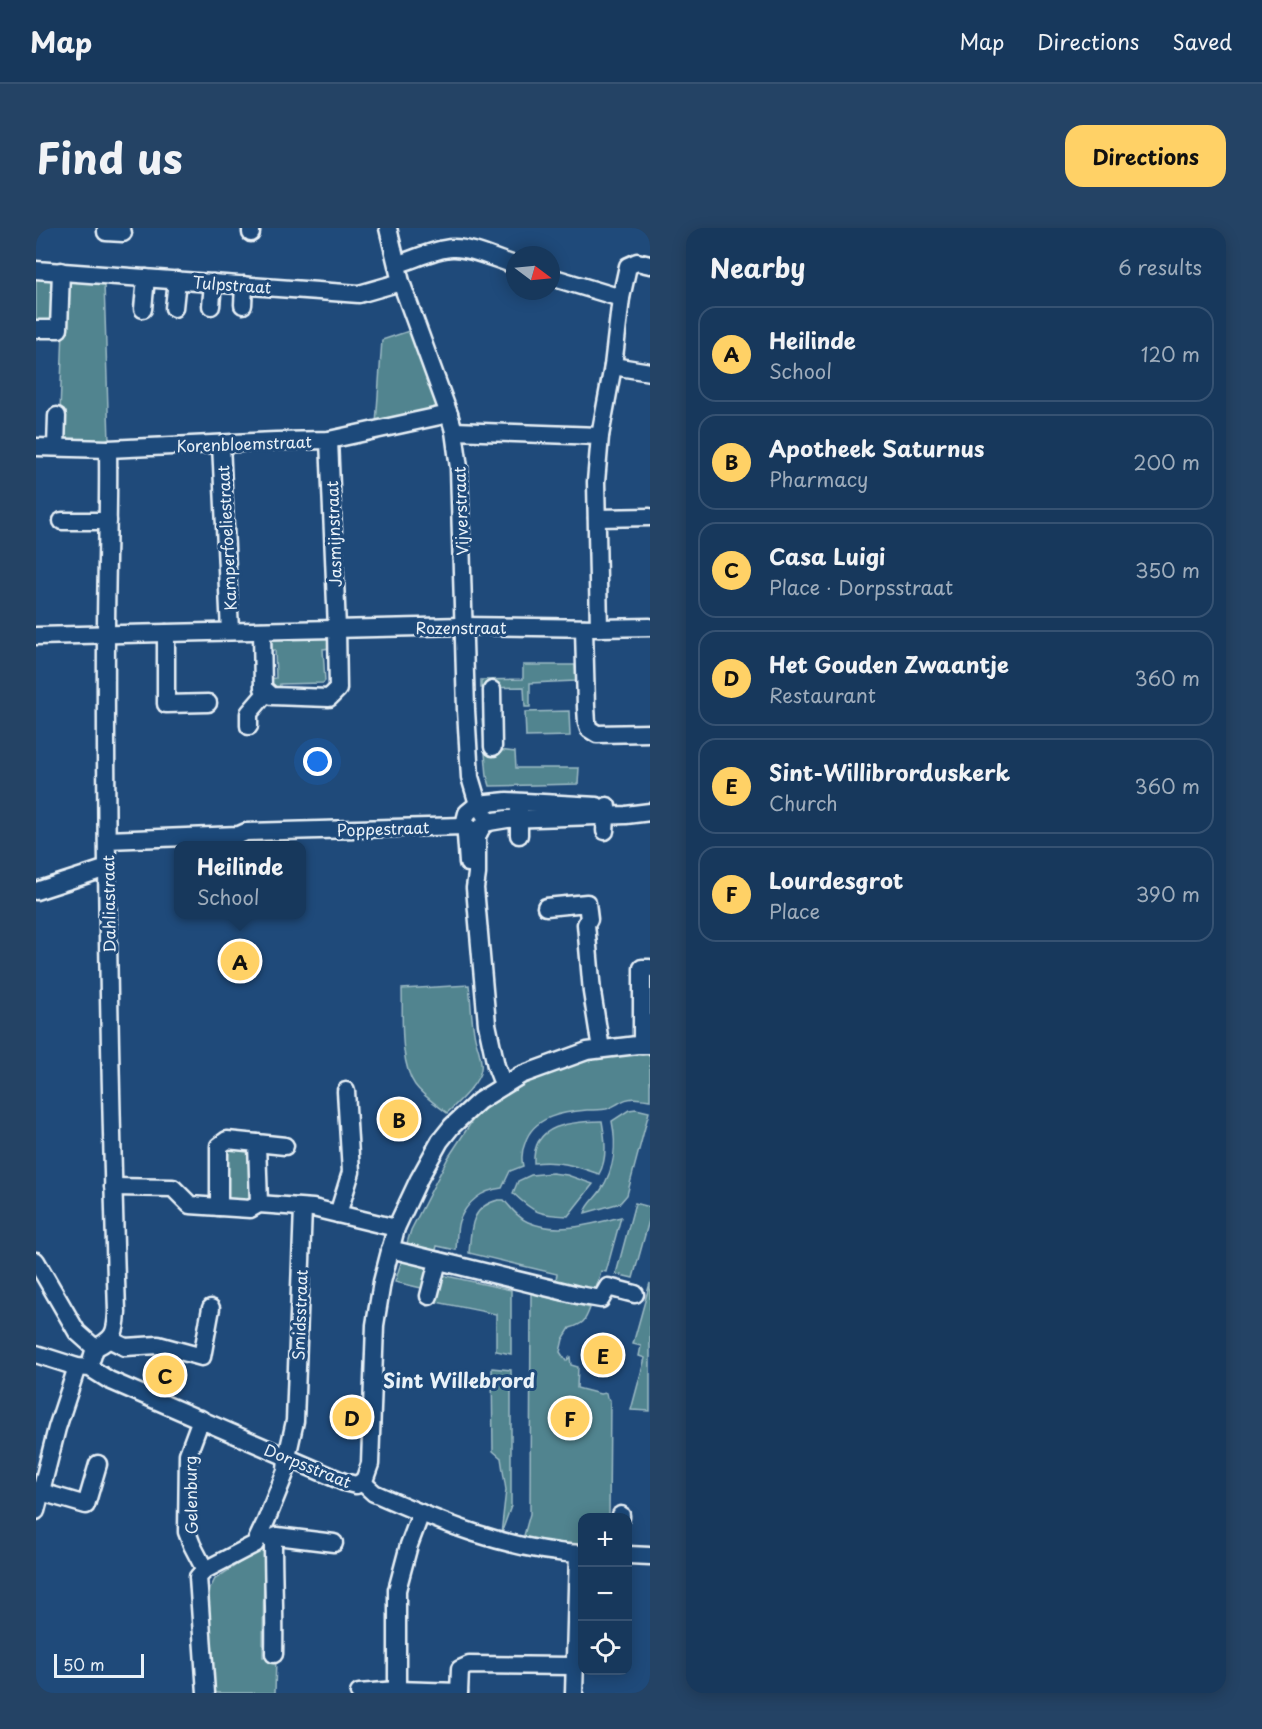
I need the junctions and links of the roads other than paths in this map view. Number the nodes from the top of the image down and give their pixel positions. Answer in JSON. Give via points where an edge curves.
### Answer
{"nodes":[{"id":1,"x":388,"y":228,"type":"edge"},
{"id":2,"x":506,"y":263,"type":"edge"},
{"id":3,"x":398,"y":264,"type":"junction"},
{"id":4,"x":650,"y":264,"type":"edge"},
{"id":5,"x":36,"y":270,"type":"edge"},
{"id":6,"x":62,"y":271,"type":"junction"},
{"id":7,"x":146,"y":278,"type":"junction"},
{"id":8,"x":177,"y":280,"type":"junction"},
{"id":9,"x":560,"y":280,"type":"edge"},
{"id":10,"x":401,"y":282,"type":"junction"},
{"id":11,"x":213,"y":283,"type":"junction"},
{"id":12,"x":244,"y":285,"type":"junction"},
{"id":13,"x":621,"y":298,"type":"junction"},
{"id":14,"x":243,"y":305,"type":"dead end"},
{"id":15,"x":211,"y":306,"type":"dead end"},
{"id":16,"x":174,"y":308,"type":"dead end"},
{"id":17,"x":143,"y":309,"type":"dead end"},
{"id":18,"x":36,"y":329,"type":"edge"},
{"id":19,"x":613,"y":366,"type":"junction"},
{"id":20,"x":650,"y":372,"type":"edge"},
{"id":21,"x":449,"y":414,"type":"junction"},
{"id":22,"x":57,"y":416,"type":"dead end"},
{"id":23,"x":454,"y":431,"type":"junction"},
{"id":24,"x":600,"y":436,"type":"junction"},
{"id":25,"x":329,"y":440,"type":"junction"},
{"id":26,"x":222,"y":444,"type":"junction"},
{"id":27,"x":36,"y":447,"type":"edge"},
{"id":28,"x":56,"y":447,"type":"junction"},
{"id":29,"x":108,"y":449,"type":"junction"},
{"id":30,"x":593,"y":515,"type":"junction"},
{"id":31,"x":650,"y":518,"type":"edge"},
{"id":32,"x":62,"y":521,"type":"dead end"},
{"id":33,"x":108,"y":521,"type":"junction"},
{"id":34,"x":464,"y":626,"type":"junction"},
{"id":35,"x":650,"y":627,"type":"edge"},
{"id":36,"x":337,"y":628,"type":"junction"},
{"id":37,"x":592,"y":628,"type":"junction"},
{"id":38,"x":230,"y":631,"type":"junction"},
{"id":39,"x":262,"y":631,"type":"junction"},
{"id":40,"x":166,"y":633,"type":"junction"},
{"id":41,"x":106,"y":634,"type":"junction"},
{"id":42,"x":36,"y":636,"type":"edge"},
{"id":43,"x":492,"y":690,"type":"dead end"},
{"id":44,"x":267,"y":692,"type":"junction"},
{"id":45,"x":208,"y":703,"type":"dead end"},
{"id":46,"x":492,"y":709,"type":"junction"},
{"id":47,"x":466,"y":710,"type":"junction"},
{"id":48,"x":249,"y":726,"type":"dead end"},
{"id":49,"x":650,"y":733,"type":"edge"},
{"id":50,"x":492,"y":747,"type":"dead end"},
{"id":51,"x":519,"y":802,"type":"junction"},
{"id":52,"x":478,"y":804,"type":"junction"},
{"id":53,"x":649,"y":812,"type":"edge"},
{"id":54,"x":560,"y":818,"type":"junction"},
{"id":55,"x":477,"y":826,"type":"junction"},
{"id":56,"x":519,"y":827,"type":"junction"},
{"id":57,"x":244,"y":839,"type":"edge"},
{"id":58,"x":107,"y":840,"type":"junction"},
{"id":59,"x":209,"y":841,"type":"edge"},
{"id":60,"x":107,"y":868,"type":"junction"},
{"id":61,"x":36,"y":891,"type":"edge"},
{"id":62,"x":546,"y":907,"type":"dead end"},
{"id":63,"x":650,"y":968,"type":"edge"},
{"id":64,"x":646,"y":1045,"type":"edge"},
{"id":65,"x":602,"y":1049,"type":"junction"},
{"id":66,"x":508,"y":1082,"type":"junction"},
{"id":67,"x":346,"y":1091,"type":"dead end"},
{"id":68,"x":257,"y":1143,"type":"junction"},
{"id":69,"x":285,"y":1146,"type":"dead end"},
{"id":70,"x":113,"y":1187,"type":"junction"},
{"id":71,"x":259,"y":1204,"type":"junction"},
{"id":72,"x":219,"y":1207,"type":"junction"},
{"id":73,"x":303,"y":1208,"type":"junction"},
{"id":74,"x":338,"y":1214,"type":"junction"},
{"id":75,"x":396,"y":1228,"type":"junction"},
{"id":76,"x":390,"y":1249,"type":"junction"},
{"id":77,"x":36,"y":1261,"type":"edge"},
{"id":78,"x":438,"y":1261,"type":"junction"},
{"id":79,"x":635,"y":1294,"type":"dead end"},
{"id":80,"x":429,"y":1296,"type":"dead end"},
{"id":81,"x":211,"y":1308,"type":"dead end"},
{"id":82,"x":111,"y":1340,"type":"junction"},
{"id":83,"x":95,"y":1348,"type":"junction"},
{"id":84,"x":36,"y":1354,"type":"edge"},
{"id":85,"x":83,"y":1368,"type":"junction"},
{"id":86,"x":198,"y":1415,"type":"junction"},
{"id":87,"x":287,"y":1457,"type":"junction"},
{"id":88,"x":98,"y":1464,"type":"dead end"},
{"id":89,"x":362,"y":1482,"type":"junction"},
{"id":90,"x":41,"y":1492,"type":"junction"},
{"id":91,"x":36,"y":1511,"type":"edge"},
{"id":92,"x":421,"y":1513,"type":"junction"},
{"id":93,"x":266,"y":1536,"type":"junction"},
{"id":94,"x":334,"y":1543,"type":"dead end"},
{"id":95,"x":578,"y":1554,"type":"edge"},
{"id":96,"x":632,"y":1555,"type":"edge"},
{"id":97,"x":650,"y":1556,"type":"edge"},
{"id":98,"x":579,"y":1567,"type":"edge"},
{"id":99,"x":205,"y":1570,"type":"junction"},
{"id":100,"x":274,"y":1654,"type":"dead end"},
{"id":101,"x":574,"y":1666,"type":"junction"},
{"id":102,"x":397,"y":1690,"type":"junction"},
{"id":103,"x":459,"y":1692,"type":"edge"},
{"id":104,"x":206,"y":1693,"type":"edge"},
{"id":105,"x":359,"y":1693,"type":"edge"},
{"id":106,"x":574,"y":1693,"type":"edge"}],
"edges":[{"from":1,"to":3,"type":"street","name":"Vijverstraat"},
{"from":2,"to":3,"type":"street","via":[[452,248]]},
{"from":3,"to":10,"type":"street","name":"Vijverstraat"},
{"from":4,"to":13,"type":"street","via":[[637,262],[628,266]]},
{"from":5,"to":6,"type":"street","name":"Tulpstraat"},
{"from":6,"to":7,"type":"street","name":"Tulpstraat"},
{"from":6,"to":18,"type":"street","via":[[59,329]]},
{"from":7,"to":8,"type":"street","name":"Tulpstraat"},
{"from":7,"to":17,"type":"street"},
{"from":8,"to":11,"type":"street","name":"Tulpstraat"},
{"from":8,"to":16,"type":"street"},
{"from":9,"to":13,"type":"street"},
{"from":10,"to":12,"type":"street","name":"Tulpstraat","via":[[359,294]]},
{"from":10,"to":21,"type":"street","name":"Vijverstraat"},
{"from":11,"to":12,"type":"street","name":"Tulpstraat"},
{"from":11,"to":15,"type":"street"},
{"from":12,"to":14,"type":"street"},
{"from":13,"to":19,"type":"street"},
{"from":19,"to":20,"type":"street"},
{"from":19,"to":24,"type":"street"},
{"from":21,"to":23,"type":"street","name":"Vijverstraat"},
{"from":21,"to":25,"type":"street","name":"Korenbloemstraat"},
{"from":22,"to":28,"type":"street"},
{"from":23,"to":24,"type":"street"},
{"from":23,"to":34,"type":"street","name":"Vijverstraat","via":[[459,468]]},
{"from":24,"to":30,"type":"street"},
{"from":25,"to":26,"type":"street","name":"Korenbloemstraat"},
{"from":25,"to":36,"type":"street","name":"Jasmijnstraat"},
{"from":26,"to":29,"type":"street","name":"Korenbloemstraat"},
{"from":26,"to":38,"type":"street","name":"Kamperfoeliestraat"},
{"from":27,"to":28,"type":"street","name":"Korenbloemstraat"},
{"from":28,"to":29,"type":"street","name":"Korenbloemstraat"},
{"from":29,"to":33,"type":"street","name":"Dahliastraat"},
{"from":30,"to":31,"type":"street"},
{"from":30,"to":37,"type":"street"},
{"from":32,"to":33,"type":"street"},
{"from":33,"to":41,"type":"street","name":"Dahliastraat"},
{"from":34,"to":36,"type":"street","name":"Rozenstraat"},
{"from":34,"to":37,"type":"street","name":"Rozenstraat"},
{"from":34,"to":47,"type":"street","name":"Vijverstraat"},
{"from":35,"to":37,"type":"street","name":"Rozenstraat"},
{"from":36,"to":39,"type":"street","name":"Rozenstraat"},
{"from":36,"to":44,"type":"street","via":[[338,689],[329,698],[272,696]]},
{"from":37,"to":49,"type":"street","via":[[586,707],[589,729],[597,734]]},
{"from":38,"to":39,"type":"street","name":"Rozenstraat"},
{"from":38,"to":40,"type":"street","name":"Rozenstraat"},
{"from":39,"to":44,"type":"street","via":[[263,688]]},
{"from":40,"to":41,"type":"street","name":"Rozenstraat"},
{"from":40,"to":45,"type":"street","via":[[166,704]]},
{"from":41,"to":42,"type":"street","name":"Rozenstraat"},
{"from":41,"to":58,"type":"street","name":"Dahliastraat"},
{"from":43,"to":46,"type":"street"},
{"from":44,"to":48,"type":"street","via":[[249,712]]},
{"from":46,"to":47,"type":"street"},
{"from":46,"to":50,"type":"street"},
{"from":47,"to":52,"type":"street","name":"Vijverstraat","via":[[470,777]]},
{"from":51,"to":52,"type":"street","name":"Poppestraat"},
{"from":51,"to":54,"type":"street","name":"Poppestraat"},
{"from":51,"to":56,"type":"street"},
{"from":52,"to":55,"type":"street","name":"Vijverstraat"},
{"from":52,"to":55,"type":"street","via":[[467,813]]},
{"from":53,"to":54,"type":"street","name":"Poppestraat","via":[[626,807],[606,818]]},
{"from":54,"to":56,"type":"street","name":"Poppestraat"},
{"from":55,"to":56,"type":"street","name":"Poppestraat"},
{"from":55,"to":57,"type":"street","name":"Poppestraat"},
{"from":55,"to":66,"type":"street","via":[[475,888],[486,930],[486,1015],[490,1045]]},
{"from":57,"to":59,"type":"street","name":"Poppestraat","via":[[239,835]]},
{"from":58,"to":59,"type":"street","name":"Poppestraat"},
{"from":58,"to":60,"type":"street","name":"Dahliastraat"},
{"from":60,"to":61,"type":"street"},
{"from":60,"to":70,"type":"street","name":"Dahliastraat"},
{"from":62,"to":65,"type":"street","via":[[587,903],[592,992]]},
{"from":63,"to":64,"type":"street","via":[[642,968]]},
{"from":64,"to":65,"type":"street"},
{"from":65,"to":66,"type":"street","via":[[547,1064]]},
{"from":66,"to":75,"type":"street","via":[[479,1101],[440,1141]]},
{"from":67,"to":74,"type":"street","via":[[351,1172]]},
{"from":68,"to":69,"type":"street"},
{"from":68,"to":71,"type":"street"},
{"from":68,"to":72,"type":"street","via":[[227,1140],[219,1146]]},
{"from":70,"to":72,"type":"street","via":[[173,1188],[190,1205]]},
{"from":70,"to":82,"type":"street","name":"Dahliastraat","via":[[117,1326]]},
{"from":71,"to":72,"type":"street","via":[[250,1209]]},
{"from":71,"to":73,"type":"street"},
{"from":73,"to":74,"type":"street"},
{"from":73,"to":87,"type":"street","name":"Smidsstraat","via":[[295,1421]]},
{"from":74,"to":75,"type":"street"},
{"from":75,"to":76,"type":"street"},
{"from":76,"to":78,"type":"street"},
{"from":76,"to":89,"type":"street","via":[[375,1325],[370,1464]]},
{"from":77,"to":83,"type":"street","via":[[77,1332]]},
{"from":78,"to":79,"type":"street","via":[[592,1298],[601,1299],[608,1287]]},
{"from":78,"to":80,"type":"street"},
{"from":81,"to":82,"type":"street","via":[[202,1357],[158,1345],[125,1347]]},
{"from":82,"to":83,"type":"street"},
{"from":83,"to":85,"type":"street"},
{"from":84,"to":85,"type":"street","name":"Dorpsstraat"},
{"from":85,"to":86,"type":"street","name":"Dorpsstraat"},
{"from":85,"to":90,"type":"street","via":[[57,1428]]},
{"from":86,"to":87,"type":"street","name":"Dorpsstraat"},
{"from":86,"to":99,"type":"street","name":"Gelenburg","via":[[188,1454],[187,1532]]},
{"from":87,"to":89,"type":"street","name":"Dorpsstraat","via":[[351,1485]]},
{"from":87,"to":93,"type":"street","name":"Smidsstraat"},
{"from":88,"to":90,"type":"street","via":[[86,1505]]},
{"from":89,"to":92,"type":"street","name":"Dorpsstraat","via":[[374,1493]]},
{"from":90,"to":91,"type":"street"},
{"from":92,"to":95,"type":"street","name":"Dorpsstraat","via":[[446,1518],[466,1531],[508,1543]]},
{"from":92,"to":102,"type":"street","via":[[397,1590]]},
{"from":93,"to":94,"type":"street"},
{"from":93,"to":99,"type":"street"},
{"from":93,"to":100,"type":"street","via":[[273,1541]]},
{"from":96,"to":97,"type":"street"},
{"from":98,"to":101,"type":"street"},
{"from":99,"to":104,"type":"street","via":[[198,1576]]},
{"from":101,"to":103,"type":"street","via":[[469,1665],[460,1669]]},
{"from":101,"to":106,"type":"street"},
{"from":102,"to":103,"type":"street"},
{"from":102,"to":105,"type":"street"}]}
